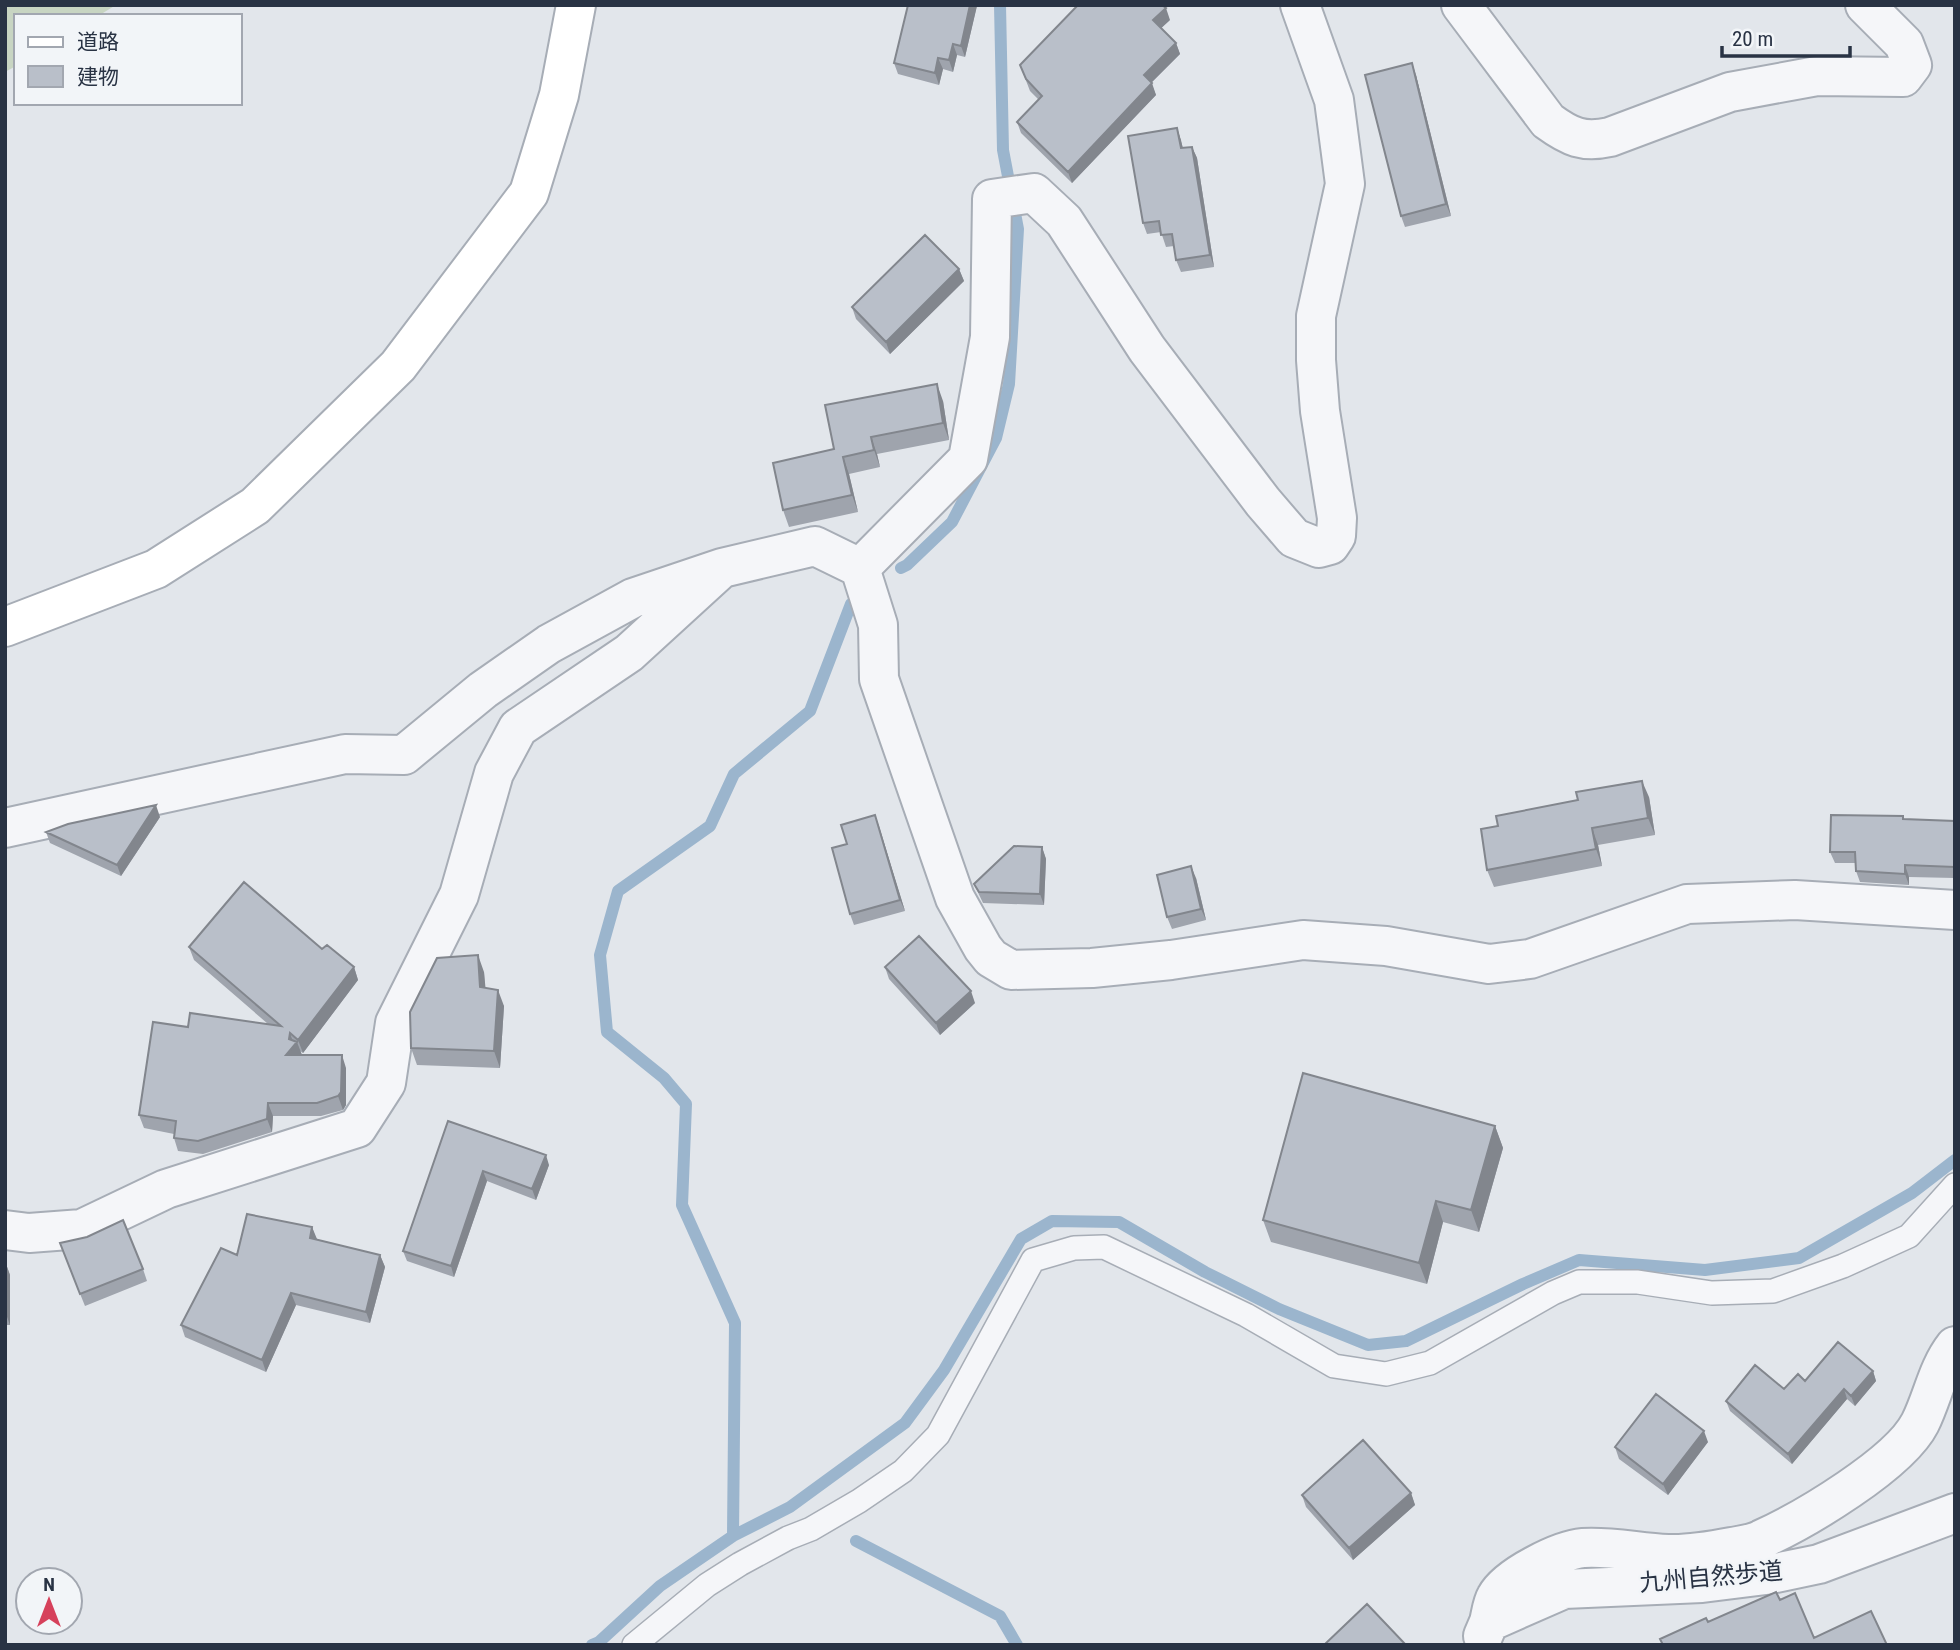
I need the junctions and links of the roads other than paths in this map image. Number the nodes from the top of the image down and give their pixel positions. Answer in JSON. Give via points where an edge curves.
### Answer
{"nodes":[{"id":1,"x":576,"y":5,"type":"edge"},
{"id":2,"x":1300,"y":5,"type":"edge"},
{"id":3,"x":1461,"y":5,"type":"edge"},
{"id":4,"x":1865,"y":5,"type":"edge"},
{"id":5,"x":722,"y":568,"type":"junction"},
{"id":6,"x":860,"y":568,"type":"junction"},
{"id":7,"x":5,"y":627,"type":"edge"},
{"id":8,"x":5,"y":828,"type":"edge"},
{"id":9,"x":1955,"y":910,"type":"edge"},
{"id":10,"x":1955,"y":1185,"type":"edge"},
{"id":11,"x":5,"y":1230,"type":"edge"},
{"id":12,"x":1955,"y":1346,"type":"edge"},
{"id":13,"x":1955,"y":1405,"type":"edge"},
{"id":14,"x":1919,"y":1426,"type":"junction"},
{"id":15,"x":1955,"y":1513,"type":"edge"},
{"id":16,"x":1485,"y":1634,"type":"edge"},
{"id":17,"x":634,"y":1645,"type":"edge"}],
"edges":[{"from":1,"to":7,"type":"street","via":[[559,94],[529,193],[398,366],[255,506],[156,569]]},
{"from":2,"to":6,"type":"street","via":[[1334,100],[1345,184],[1316,316],[1320,411],[1337,518],[1336,536],[1330,545],[1320,548],[1294,538],[1147,349],[1064,221],[1034,193],[992,199],[990,337],[968,459]]},
{"from":3,"to":4,"type":"street","via":[[1548,121],[1567,135],[1591,141],[1730,92],[1817,76],[1903,77],[1912,65],[1904,44]]},
{"from":5,"to":6,"type":"street","via":[[815,546]]},
{"from":5,"to":8,"type":"street","via":[[633,598],[549,644],[483,690],[404,755],[345,754]]},
{"from":5,"to":11,"type":"street","via":[[629,653],[518,728],[494,773],[458,895],[395,1023],[386,1083],[357,1128],[166,1189],[82,1229]]},
{"from":6,"to":9,"type":"street","via":[[878,625],[879,679],[955,898],[983,948],[1011,970],[1171,960],[1303,940],[1386,946],[1489,964],[1530,959],[1687,904],[1795,901]]},
{"from":10,"to":17,"type":"lane","via":[[1909,1236],[1773,1292],[1712,1293],[1638,1282],[1579,1282],[1430,1363],[1386,1374],[1334,1366],[1246,1315],[1104,1247],[1074,1248],[1033,1260],[939,1435],[903,1471],[811,1529],[707,1585]]},
{"from":12,"to":14,"type":"street","via":[[1944,1360]]},
{"from":13,"to":14,"type":"street"},
{"from":14,"to":16,"type":"street","via":[[1853,1486],[1759,1541],[1670,1554],[1581,1548],[1532,1567],[1496,1596]]},
{"from":15,"to":16,"type":"street","name":"九州自然歩道","via":[[1818,1564],[1766,1575],[1702,1583],[1564,1589]]}]}
